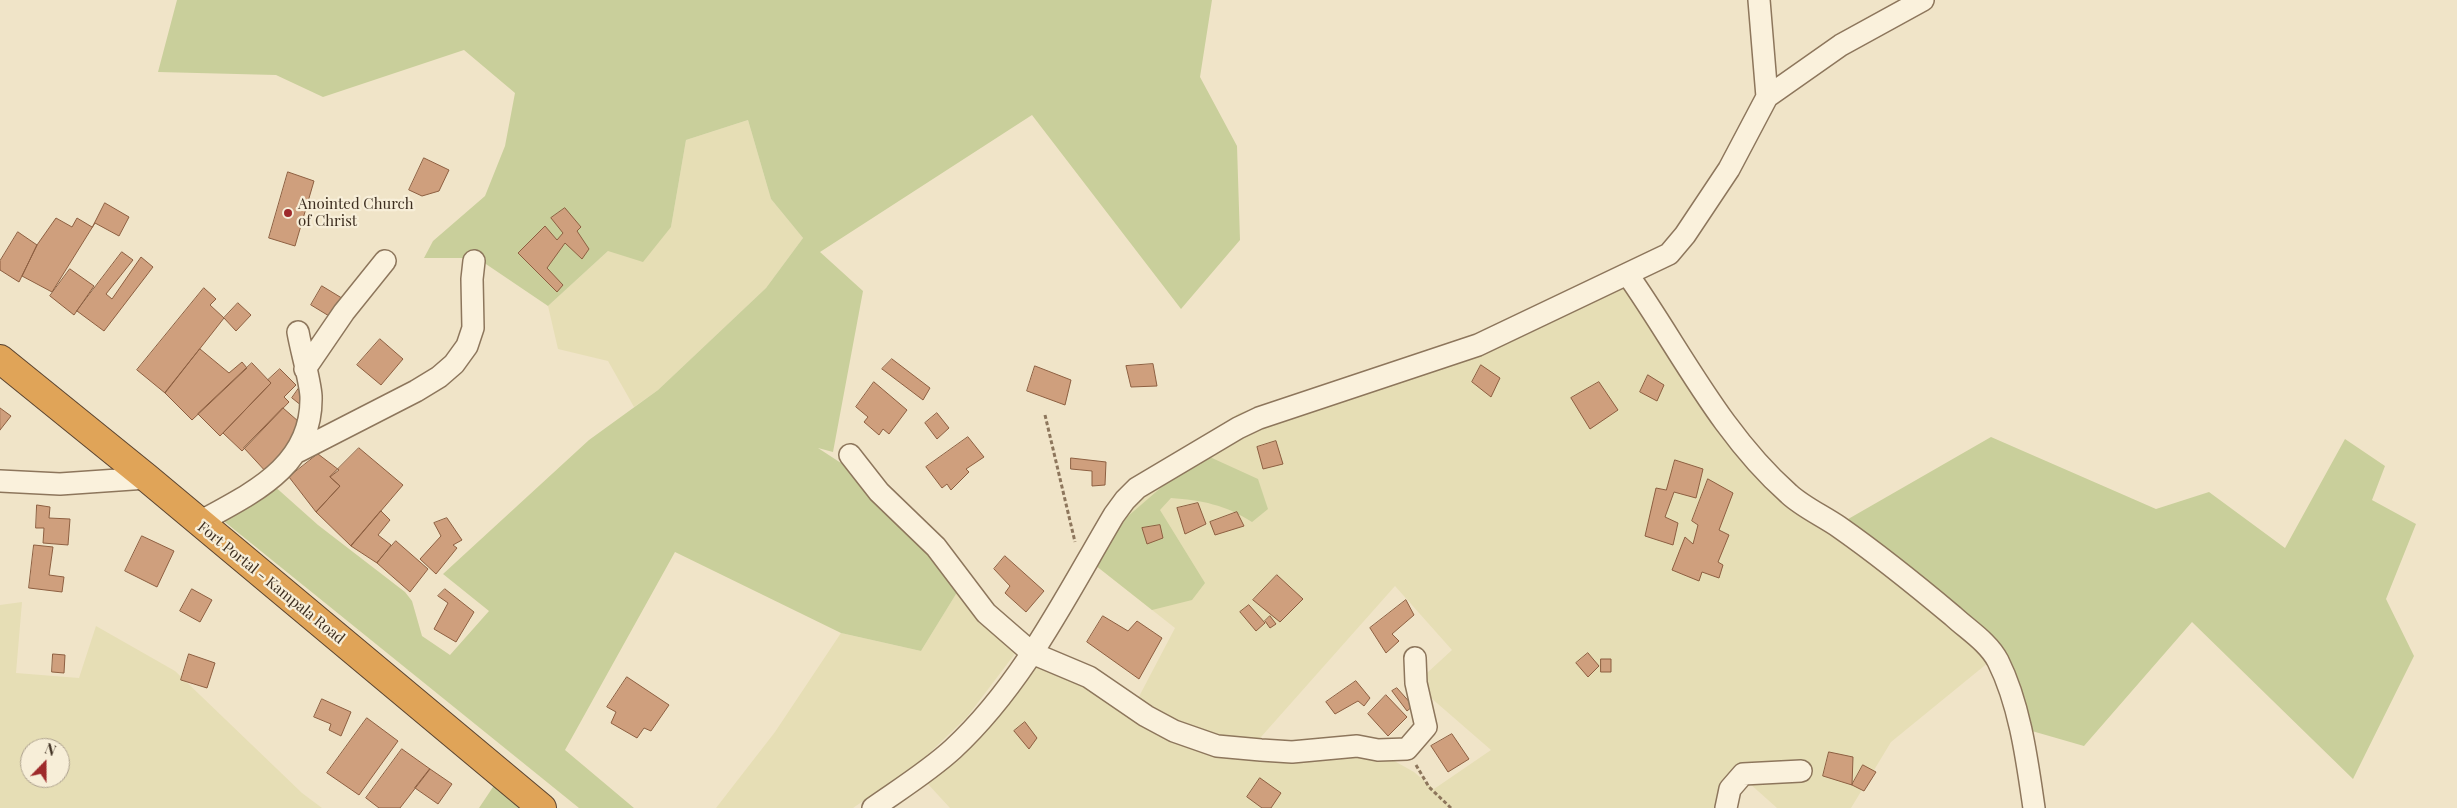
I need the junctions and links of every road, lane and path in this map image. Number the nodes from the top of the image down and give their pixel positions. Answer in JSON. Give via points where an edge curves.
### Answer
{"nodes":[{"id":1,"x":1759,"y":0,"type":"edge"},
{"id":2,"x":1922,"y":0,"type":"edge"},
{"id":3,"x":1767,"y":97,"type":"junction"},
{"id":4,"x":474,"y":261,"type":"dead end"},
{"id":5,"x":385,"y":262,"type":"dead end"},
{"id":6,"x":1628,"y":275,"type":"junction"},
{"id":7,"x":298,"y":332,"type":"dead end"},
{"id":8,"x":0,"y":359,"type":"edge"},
{"id":9,"x":305,"y":369,"type":"junction"},
{"id":10,"x":1045,"y":415,"type":"dead end"},
{"id":11,"x":299,"y":451,"type":"junction"},
{"id":12,"x":850,"y":455,"type":"dead end"},
{"id":13,"x":147,"y":478,"type":"junction"},
{"id":14,"x":0,"y":481,"type":"edge"},
{"id":15,"x":198,"y":523,"type":"junction"},
{"id":16,"x":1082,"y":570,"type":"junction"},
{"id":17,"x":1032,"y":653,"type":"junction"},
{"id":18,"x":1415,"y":658,"type":"dead end"},
{"id":19,"x":1407,"y":749,"type":"junction"},
{"id":20,"x":1801,"y":771,"type":"dead end"},
{"id":21,"x":542,"y":808,"type":"edge"},
{"id":22,"x":873,"y":808,"type":"edge"},
{"id":23,"x":1451,"y":808,"type":"edge"},
{"id":24,"x":1726,"y":808,"type":"edge"},
{"id":25,"x":2034,"y":808,"type":"edge"}],
"edges":[{"from":1,"to":3,"type":"street"},
{"from":2,"to":3,"type":"street","via":[[1841,45]]},
{"from":3,"to":6,"type":"street","via":[[1729,170],[1686,235],[1669,254]]},
{"from":4,"to":11,"type":"street","via":[[473,328],[467,346],[454,364],[416,391]]},
{"from":5,"to":9,"type":"street","via":[[344,312]]},
{"from":6,"to":16,"type":"street","via":[[1478,346],[1259,418],[1238,428],[1137,488],[1114,515]]},
{"from":6,"to":25,"type":"street","via":[[1718,416],[1758,463],[1790,495],[1906,577],[1986,645],[1998,661],[2021,729]]},
{"from":7,"to":9,"type":"street"},
{"from":8,"to":13,"type":"highway","name":"Fort Portal - Kampala Road"},
{"from":9,"to":11,"type":"street","via":[[311,395],[310,414]]},
{"from":10,"to":16,"type":"path"},
{"from":11,"to":15,"type":"street","via":[[279,473],[254,491]]},
{"from":12,"to":17,"type":"street","via":[[879,492],[936,547],[986,613]]},
{"from":13,"to":14,"type":"street","via":[[60,484]]},
{"from":13,"to":15,"type":"highway","name":"Fort Portal - Kampala Road"},
{"from":15,"to":21,"type":"highway","name":"Fort Portal - Kampala Road"},
{"from":16,"to":17,"type":"street"},
{"from":17,"to":19,"type":"street","via":[[1089,677],[1174,731],[1217,746],[1292,752],[1357,746],[1378,750]]},
{"from":17,"to":22,"type":"street","via":[[998,700],[952,750]]},
{"from":18,"to":19,"type":"street","via":[[1416,683],[1426,727]]},
{"from":19,"to":23,"type":"path","via":[[1429,787]]},
{"from":20,"to":24,"type":"street","via":[[1744,774],[1730,789]]}]}
